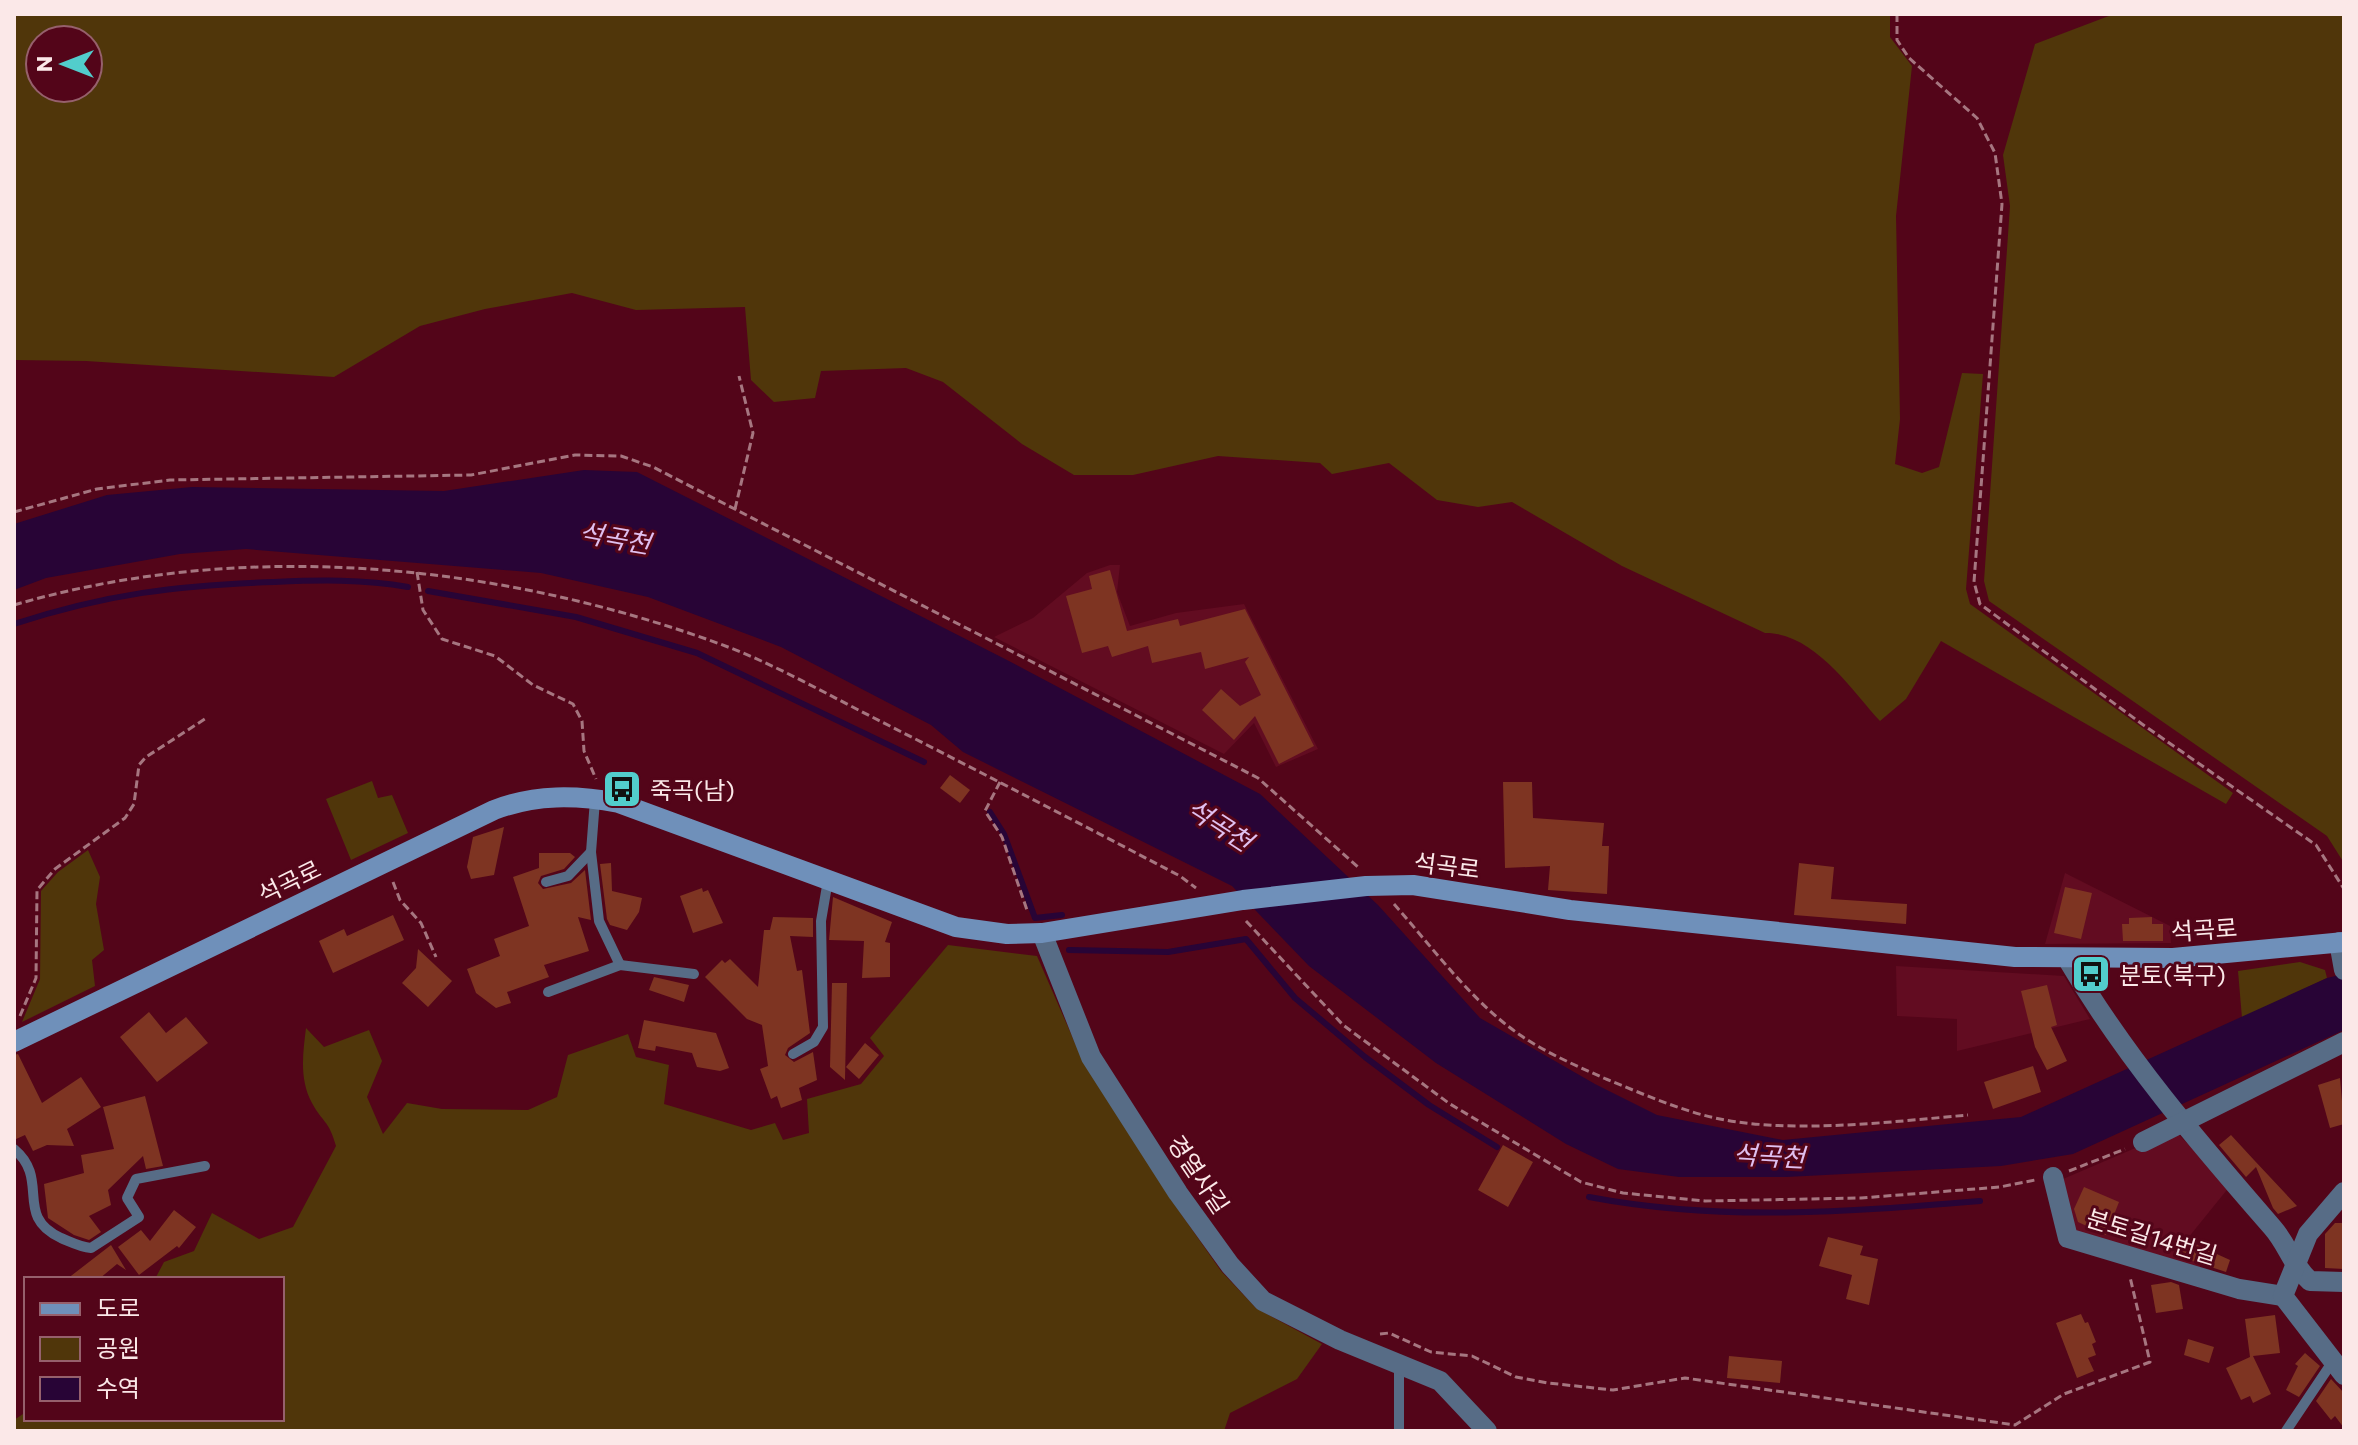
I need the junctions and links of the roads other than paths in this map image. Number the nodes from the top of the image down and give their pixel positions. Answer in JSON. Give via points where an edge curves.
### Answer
{"nodes":[{"id":1,"x":595,"y":800,"type":"junction"},
{"id":2,"x":591,"y":852,"type":"junction"},
{"id":3,"x":828,"y":880,"type":"junction"},
{"id":4,"x":546,"y":882,"type":"dead end"},
{"id":5,"x":1042,"y":933,"type":"junction"},
{"id":6,"x":2341,"y":942,"type":"edge"},
{"id":7,"x":2068,"y":960,"type":"junction"},
{"id":8,"x":620,"y":965,"type":"junction"},
{"id":9,"x":2344,"y":968,"type":"edge"},
{"id":10,"x":694,"y":974,"type":"dead end"},
{"id":11,"x":548,"y":992,"type":"dead end"},
{"id":12,"x":16,"y":1041,"type":"edge"},
{"id":13,"x":2344,"y":1042,"type":"edge"},
{"id":14,"x":793,"y":1054,"type":"dead end"},
{"id":15,"x":2177,"y":1117,"type":"junction"},
{"id":16,"x":2143,"y":1142,"type":"road end"},
{"id":17,"x":14,"y":1149,"type":"edge"},
{"id":18,"x":205,"y":1166,"type":"dead end"},
{"id":19,"x":2053,"y":1177,"type":"road end"},
{"id":20,"x":2344,"y":1192,"type":"edge"},
{"id":21,"x":2295,"y":1268,"type":"junction"},
{"id":22,"x":2344,"y":1282,"type":"edge"},
{"id":23,"x":2283,"y":1296,"type":"junction"},
{"id":24,"x":1399,"y":1364,"type":"junction"},
{"id":25,"x":2338,"y":1368,"type":"edge"},
{"id":26,"x":1399,"y":1431,"type":"edge"},
{"id":27,"x":1487,"y":1431,"type":"edge"},
{"id":28,"x":2286,"y":1431,"type":"edge"}],
"edges":[{"from":1,"to":2,"type":"lane"},
{"from":1,"to":3,"type":"street","name":"석곡로","via":[[619,803]]},
{"from":1,"to":12,"type":"street","name":"석곡로","via":[[571,796],[516,802]]},
{"from":2,"to":4,"type":"lane","via":[[568,876]]},
{"from":2,"to":8,"type":"lane","via":[[599,921]]},
{"from":3,"to":5,"type":"street","name":"석곡로","via":[[956,927]]},
{"from":3,"to":14,"type":"lane","via":[[821,921],[823,1027],[814,1042]]},
{"from":5,"to":7,"type":"street","name":"석곡로","via":[[1243,900],[1413,885],[1570,910]]},
{"from":5,"to":24,"type":"street","name":"경열사길","via":[[1091,1057],[1230,1265],[1263,1301]]},
{"from":6,"to":7,"type":"street","name":"석곡로","via":[[2173,958]]},
{"from":6,"to":9,"type":"street"},
{"from":7,"to":15,"type":"street","via":[[2112,1033]]},
{"from":8,"to":10,"type":"lane"},
{"from":8,"to":11,"type":"lane"},
{"from":13,"to":15,"type":"street"},
{"from":15,"to":16,"type":"street"},
{"from":15,"to":21,"type":"street","via":[[2286,1243]]},
{"from":17,"to":18,"type":"lane","via":[[29,1163],[36,1220],[45,1230],[91,1248],[139,1217],[127,1198],[136,1179]]},
{"from":19,"to":23,"type":"street","name":"분토길14번길","via":[[2068,1238],[2239,1289]]},
{"from":20,"to":21,"type":"street","via":[[2308,1234]]},
{"from":21,"to":22,"type":"street","via":[[2310,1281]]},
{"from":21,"to":23,"type":"street"},
{"from":23,"to":25,"type":"street"},
{"from":24,"to":26,"type":"lane"},
{"from":24,"to":27,"type":"street","name":"경열사길","via":[[1440,1381]]},
{"from":25,"to":28,"type":"lane"}]}
